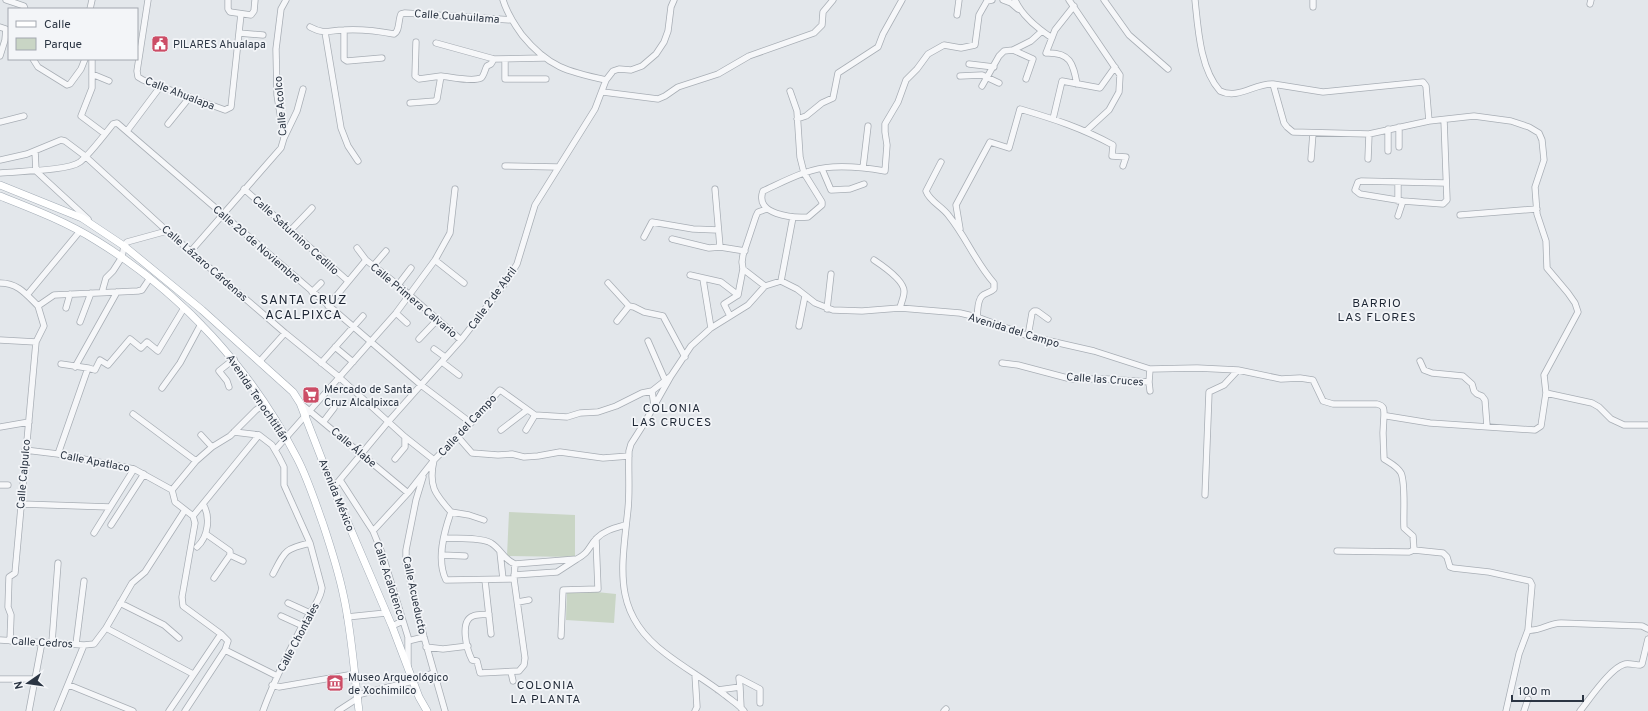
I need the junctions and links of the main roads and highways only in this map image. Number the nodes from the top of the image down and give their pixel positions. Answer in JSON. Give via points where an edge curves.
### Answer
{"nodes":[{"id":1,"x":0,"y":185,"type":"edge"},
{"id":2,"x":0,"y":196,"type":"edge"},
{"id":3,"x":100,"y":230,"type":"junction"},
{"id":4,"x":96,"y":240,"type":"junction"},
{"id":5,"x":219,"y":325,"type":"junction"},
{"id":6,"x":212,"y":334,"type":"junction"},
{"id":7,"x":232,"y":336,"type":"junction"},
{"id":8,"x":223,"y":346,"type":"junction"},
{"id":9,"x":359,"y":711,"type":"edge"},
{"id":10,"x":426,"y":711,"type":"edge"}],
"edges":[{"from":1,"to":3,"type":"main road","name":"Avenida México","via":[[82,218]]},
{"from":2,"to":4,"type":"main road","name":"Avenida Tenochtitlán","via":[[56,218]]},
{"from":3,"to":4,"type":"main road"},
{"from":3,"to":5,"type":"main road","name":"Avenida México","via":[[124,246]]},
{"from":4,"to":6,"type":"main road","name":"Avenida Tenochtitlán","via":[[150,278]]},
{"from":5,"to":6,"type":"main road"},
{"from":5,"to":7,"type":"main road","name":"Avenida México"},
{"from":6,"to":8,"type":"main road","name":"Avenida Tenochtitlán"},
{"from":7,"to":8,"type":"main road"},
{"from":7,"to":10,"type":"main road","name":"Avenida México","via":[[293,392],[308,413],[333,488]]},
{"from":8,"to":9,"type":"main road","name":"Avenida Tenochtitlán","via":[[286,438],[313,496],[331,547],[344,597]]}]}
